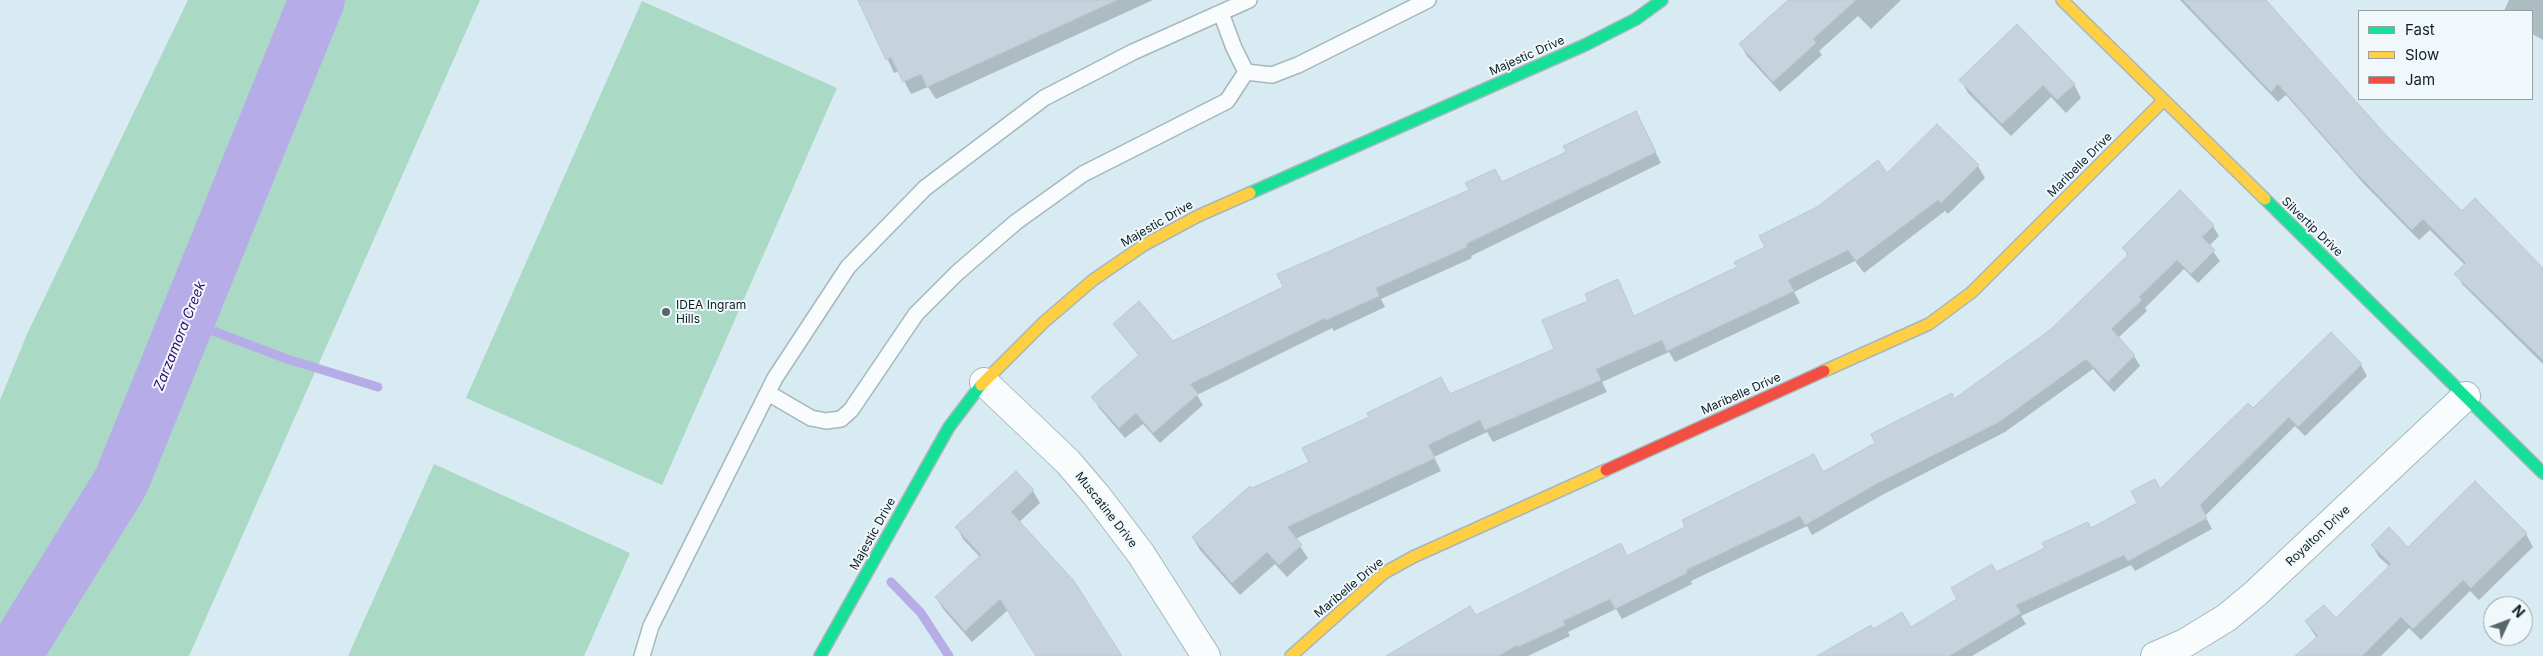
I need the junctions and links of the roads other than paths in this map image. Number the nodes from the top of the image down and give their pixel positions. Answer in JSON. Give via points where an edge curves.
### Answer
{"nodes":[{"id":1,"x":1250,"y":0,"type":"edge"},
{"id":2,"x":1428,"y":0,"type":"edge"},
{"id":3,"x":1662,"y":0,"type":"edge"},
{"id":4,"x":2062,"y":0,"type":"edge"},
{"id":5,"x":1221,"y":13,"type":"junction"},
{"id":6,"x":1246,"y":72,"type":"junction"},
{"id":7,"x":2163,"y":101,"type":"junction"},
{"id":8,"x":984,"y":382,"type":"junction"},
{"id":9,"x":768,"y":393,"type":"junction"},
{"id":10,"x":2466,"y":396,"type":"junction"},
{"id":11,"x":2543,"y":473,"type":"edge"},
{"id":12,"x":642,"y":656,"type":"edge"},
{"id":13,"x":820,"y":656,"type":"edge"},
{"id":14,"x":1206,"y":656,"type":"edge"},
{"id":15,"x":1291,"y":656,"type":"edge"},
{"id":16,"x":2155,"y":656,"type":"edge"}],
"edges":[{"from":1,"to":5,"type":"lane"},
{"from":2,"to":6,"type":"lane","via":[[1298,65],[1272,75]]},
{"from":3,"to":8,"type":"street","name":"Majestic Drive","via":[[1636,19],[1585,45],[1198,216],[1144,245],[1093,280],[1044,322]]},
{"from":4,"to":7,"type":"street","name":"Silvertip Drive"},
{"from":5,"to":6,"type":"lane"},
{"from":5,"to":9,"type":"lane","via":[[1133,52],[1044,98],[925,188],[848,267]]},
{"from":6,"to":9,"type":"lane","via":[[1227,101],[1082,174],[1016,222],[916,314],[851,410],[841,419],[811,418]]},
{"from":7,"to":10,"type":"street","name":"Silvertip Drive"},
{"from":7,"to":15,"type":"street","name":"Maribelle Drive","via":[[1972,292],[1929,324],[1413,557],[1384,573]]},
{"from":8,"to":13,"type":"street","name":"Majestic Drive","via":[[950,427]]},
{"from":8,"to":14,"type":"street","name":"Muscatine Drive","via":[[1068,462],[1097,496],[1141,554]]},
{"from":9,"to":12,"type":"lane","via":[[651,626]]},
{"from":10,"to":11,"type":"street","name":"Silvertip Drive"},
{"from":10,"to":16,"type":"street","name":"Royalton Drive","via":[[2255,594],[2226,618],[2186,643]]}]}
